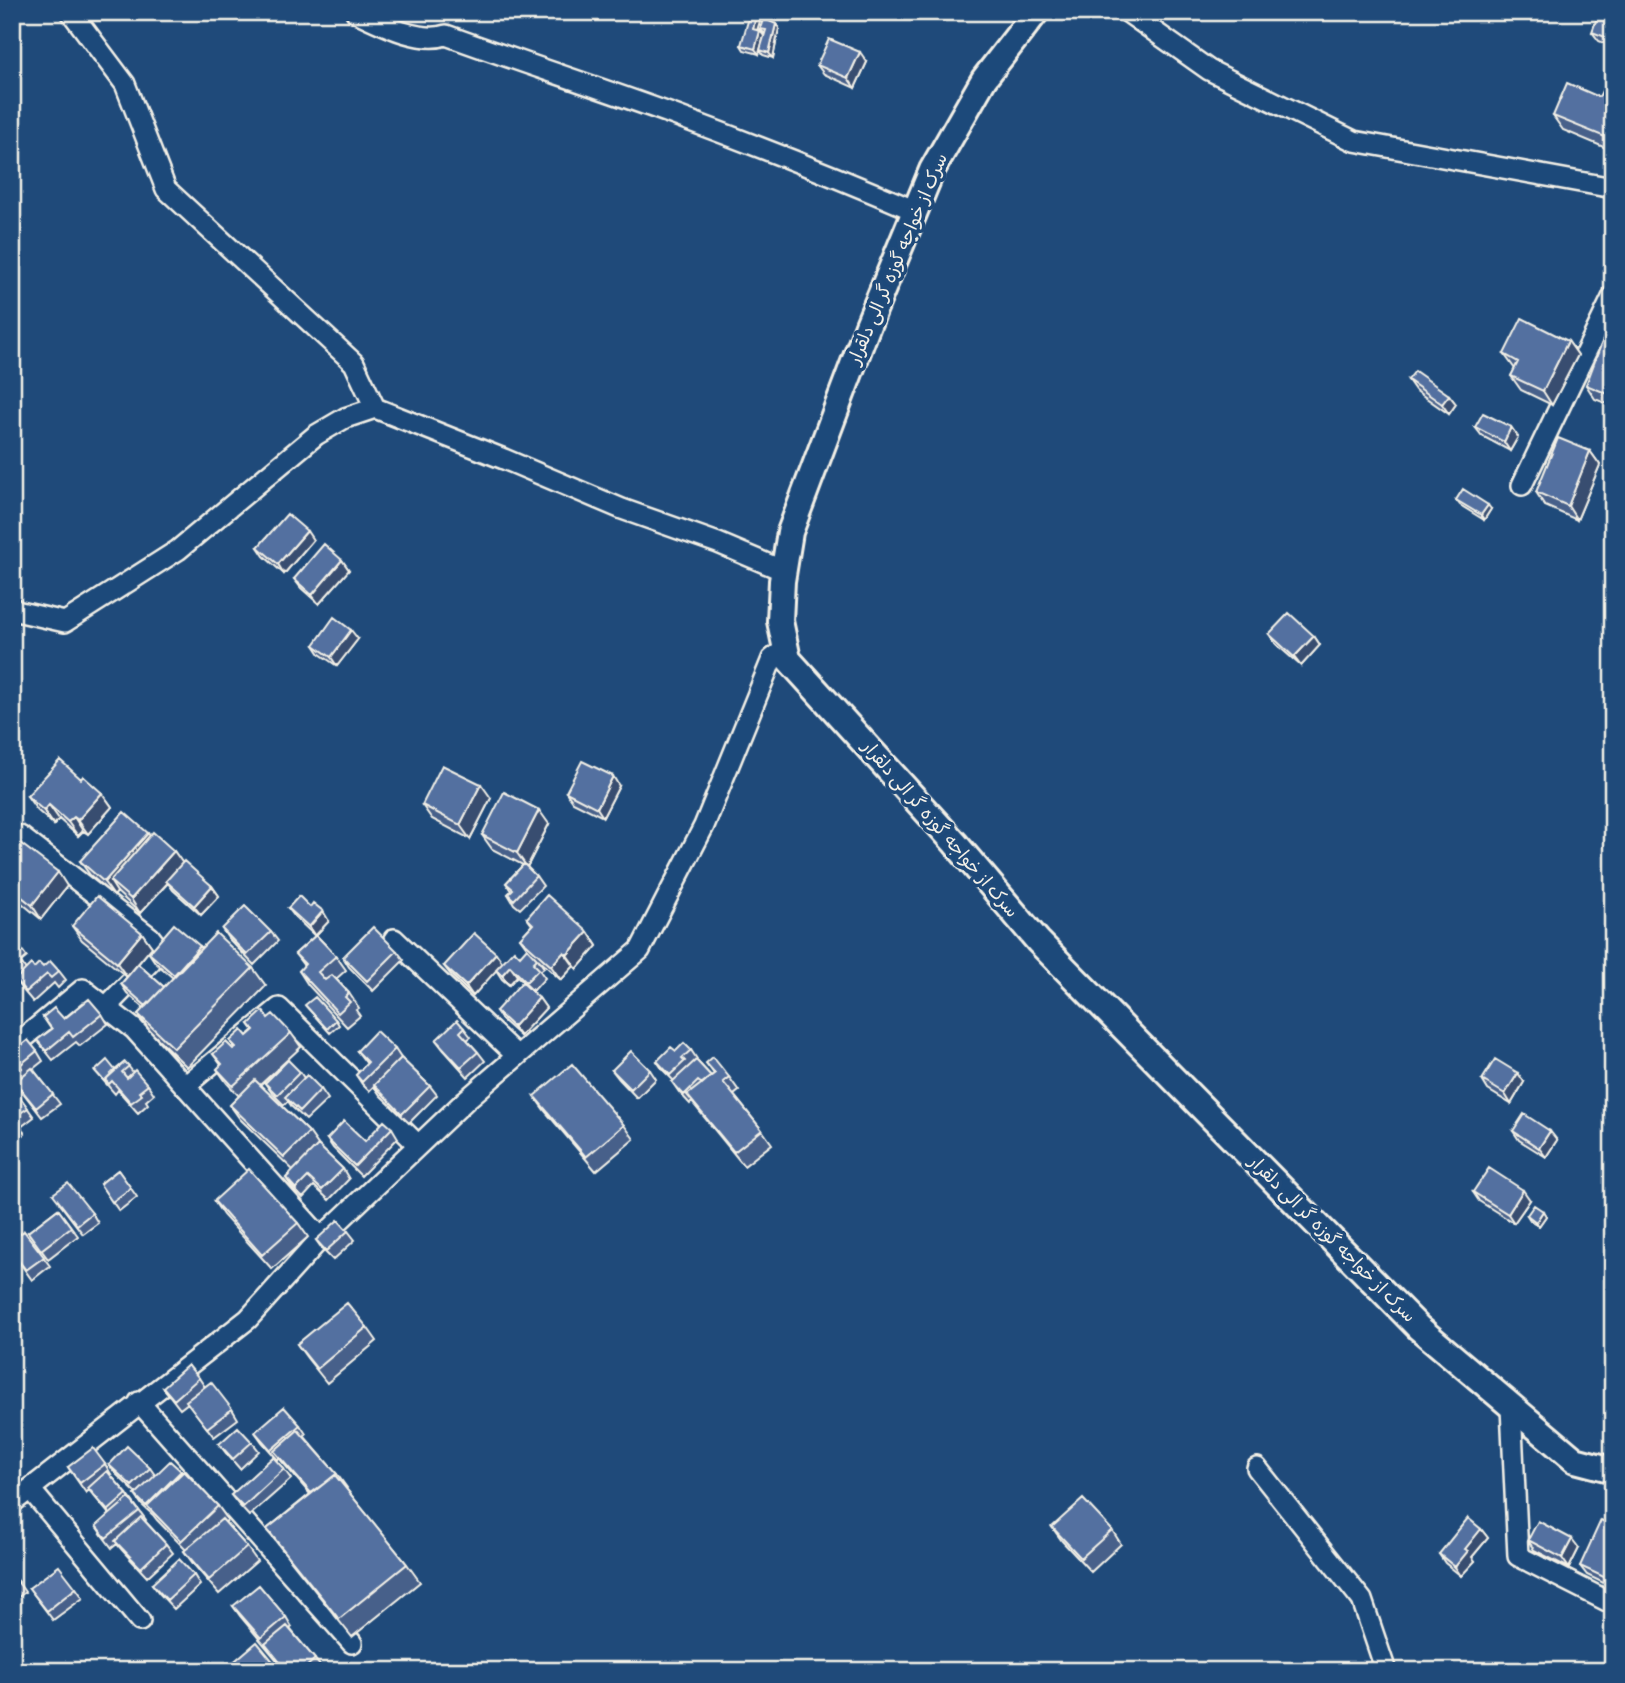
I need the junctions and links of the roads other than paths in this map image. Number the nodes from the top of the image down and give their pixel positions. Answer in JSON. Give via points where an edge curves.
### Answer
{"nodes":[{"id":1,"x":71,"y":12,"type":"edge"},
{"id":2,"x":356,"y":12,"type":"edge"},
{"id":3,"x":1036,"y":12,"type":"edge"},
{"id":4,"x":1127,"y":12,"type":"edge"},
{"id":5,"x":1613,"y":188,"type":"edge"},
{"id":6,"x":915,"y":211,"type":"junction"},
{"id":7,"x":1613,"y":296,"type":"edge"},
{"id":8,"x":375,"y":408,"type":"junction"},
{"id":9,"x":1522,"y":485,"type":"dead end"},
{"id":10,"x":784,"y":570,"type":"junction"},
{"id":11,"x":12,"y":607,"type":"edge"},
{"id":12,"x":786,"y":648,"type":"junction"},
{"id":13,"x":20,"y":836,"type":"dead end"},
{"id":14,"x":394,"y":939,"type":"dead end"},
{"id":15,"x":106,"y":1007,"type":"junction"},
{"id":16,"x":12,"y":1048,"type":"edge"},
{"id":17,"x":517,"y":1056,"type":"junction"},
{"id":18,"x":185,"y":1086,"type":"junction"},
{"id":19,"x":418,"y":1145,"type":"junction"},
{"id":20,"x":321,"y":1238,"type":"junction"},
{"id":21,"x":139,"y":1402,"type":"junction"},
{"id":22,"x":1511,"y":1406,"type":"junction"},
{"id":23,"x":1257,"y":1468,"type":"dead end"},
{"id":24,"x":1613,"y":1470,"type":"edge"},
{"id":25,"x":30,"y":1489,"type":"junction"},
{"id":26,"x":12,"y":1503,"type":"edge"},
{"id":27,"x":1613,"y":1604,"type":"edge"},
{"id":28,"x":140,"y":1621,"type":"dead end"},
{"id":29,"x":352,"y":1643,"type":"dead end"},
{"id":30,"x":1386,"y":1671,"type":"edge"}],
"edges":[{"from":1,"to":8,"type":"street","via":[[125,84],[166,189],[354,363]]},
{"from":2,"to":6,"type":"street","via":[[395,30],[435,39],[446,35],[674,115]]},
{"from":3,"to":6,"type":"street","name":"سرک از خواجه گوزه گر الی دلقرار","via":[[984,79],[932,170]]},
{"from":4,"to":5,"type":"street","via":[[1209,70],[1354,141]]},
{"from":6,"to":10,"type":"street","name":"سرک از خواجه گوزه گر الی دلقرار","via":[[790,532]]},
{"from":7,"to":9,"type":"street"},
{"from":8,"to":10,"type":"street"},
{"from":8,"to":11,"type":"street","via":[[316,435],[178,550],[65,622]]},
{"from":10,"to":12,"type":"street","name":"سرک از خواجه گوزه گر الی دلقرار","via":[[780,621]]},
{"from":12,"to":17,"type":"street","via":[[772,659],[704,826],[640,950]]},
{"from":12,"to":22,"type":"street","name":"سرک از خواجه گوزه گر الی دلقرار","via":[[788,659],[1038,941],[1419,1328]]},
{"from":13,"to":15,"type":"street","via":[[157,946],[156,956]]},
{"from":14,"to":17,"type":"street"},
{"from":15,"to":16,"type":"street","via":[[83,989]]},
{"from":15,"to":18,"type":"street","via":[[134,1029]]},
{"from":17,"to":19,"type":"street"},
{"from":18,"to":19,"type":"street","via":[[279,1009]]},
{"from":18,"to":20,"type":"street"},
{"from":19,"to":20,"type":"street"},
{"from":20,"to":21,"type":"street","via":[[248,1319]]},
{"from":21,"to":25,"type":"street"},
{"from":21,"to":29,"type":"street"},
{"from":22,"to":24,"type":"street","name":"سرک از خواجه گوزه گر الی دلقرار","via":[[1575,1460]]},
{"from":22,"to":27,"type":"street","via":[[1518,1556]]},
{"from":23,"to":30,"type":"street","via":[[1362,1600]]},
{"from":25,"to":26,"type":"street"},
{"from":25,"to":28,"type":"street"}]}
